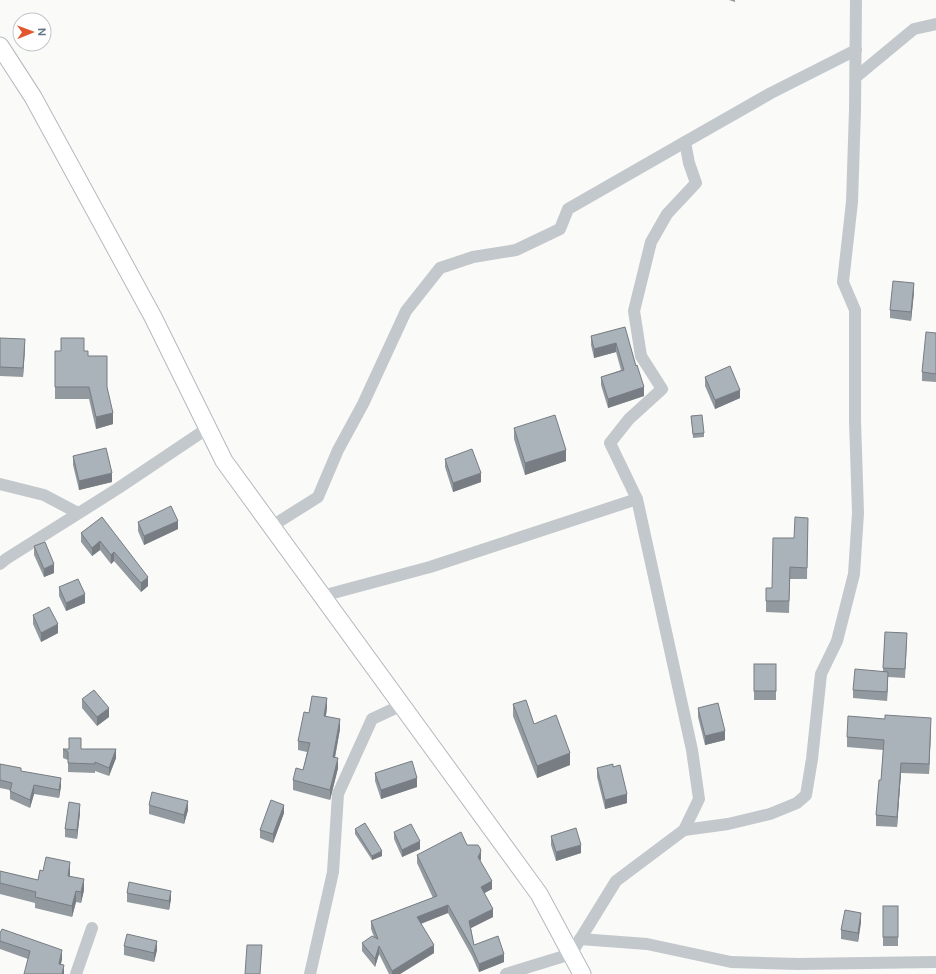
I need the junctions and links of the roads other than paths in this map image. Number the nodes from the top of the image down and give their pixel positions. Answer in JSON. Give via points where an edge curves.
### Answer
{"nodes":[{"id":1,"x":856,"y":0,"type":"edge"},
{"id":2,"x":936,"y":24,"type":"edge"},
{"id":3,"x":0,"y":46,"type":"edge"},
{"id":4,"x":856,"y":50,"type":"junction"},
{"id":5,"x":856,"y":76,"type":"junction"},
{"id":6,"x":685,"y":142,"type":"junction"},
{"id":7,"x":208,"y":428,"type":"junction"},
{"id":8,"x":0,"y":484,"type":"edge"},
{"id":9,"x":637,"y":499,"type":"junction"},
{"id":10,"x":78,"y":514,"type":"junction"},
{"id":11,"x":272,"y":526,"type":"junction"},
{"id":12,"x":0,"y":564,"type":"edge"},
{"id":13,"x":322,"y":596,"type":"junction"},
{"id":14,"x":402,"y":705,"type":"junction"},
{"id":15,"x":684,"y":830,"type":"junction"},
{"id":16,"x":92,"y":928,"type":"dead end"},
{"id":17,"x":580,"y":939,"type":"junction"},
{"id":18,"x":571,"y":954,"type":"junction"},
{"id":19,"x":936,"y":962,"type":"edge"},
{"id":20,"x":76,"y":974,"type":"edge"},
{"id":21,"x":310,"y":974,"type":"edge"},
{"id":22,"x":506,"y":974,"type":"edge"},
{"id":23,"x":582,"y":974,"type":"edge"}],
"edges":[{"from":1,"to":4,"type":"street"},
{"from":2,"to":5,"type":"street","via":[[914,29]]},
{"from":3,"to":7,"type":"main road","via":[[33,97],[153,317]]},
{"from":4,"to":5,"type":"street"},
{"from":4,"to":6,"type":"street","via":[[771,93]]},
{"from":5,"to":15,"type":"street","via":[[852,202],[843,282],[855,310],[858,513],[854,574],[837,641],[821,674],[806,795],[796,803],[770,814],[728,824]]},
{"from":6,"to":9,"type":"street","via":[[696,183],[667,214],[651,242],[634,311],[641,356],[662,389],[629,419],[610,443]]},
{"from":6,"to":11,"type":"street","via":[[568,209],[560,229],[516,250],[473,257],[440,268],[406,311],[363,404],[338,450],[318,497]]},
{"from":7,"to":10,"type":"street"},
{"from":7,"to":11,"type":"main road","via":[[224,461]]},
{"from":8,"to":10,"type":"street","via":[[44,496]]},
{"from":9,"to":13,"type":"street","via":[[430,567]]},
{"from":9,"to":15,"type":"street","via":[[692,750],[699,799]]},
{"from":10,"to":12,"type":"street"},
{"from":11,"to":13,"type":"main road"},
{"from":13,"to":14,"type":"main road"},
{"from":14,"to":18,"type":"main road","via":[[539,894]]},
{"from":14,"to":21,"type":"street","via":[[372,719],[338,794],[333,872]]},
{"from":15,"to":17,"type":"street","via":[[616,881]]},
{"from":16,"to":20,"type":"street"},
{"from":17,"to":18,"type":"street"},
{"from":17,"to":19,"type":"street","via":[[647,944],[731,962]]},
{"from":18,"to":22,"type":"street"},
{"from":18,"to":23,"type":"main road"}]}
